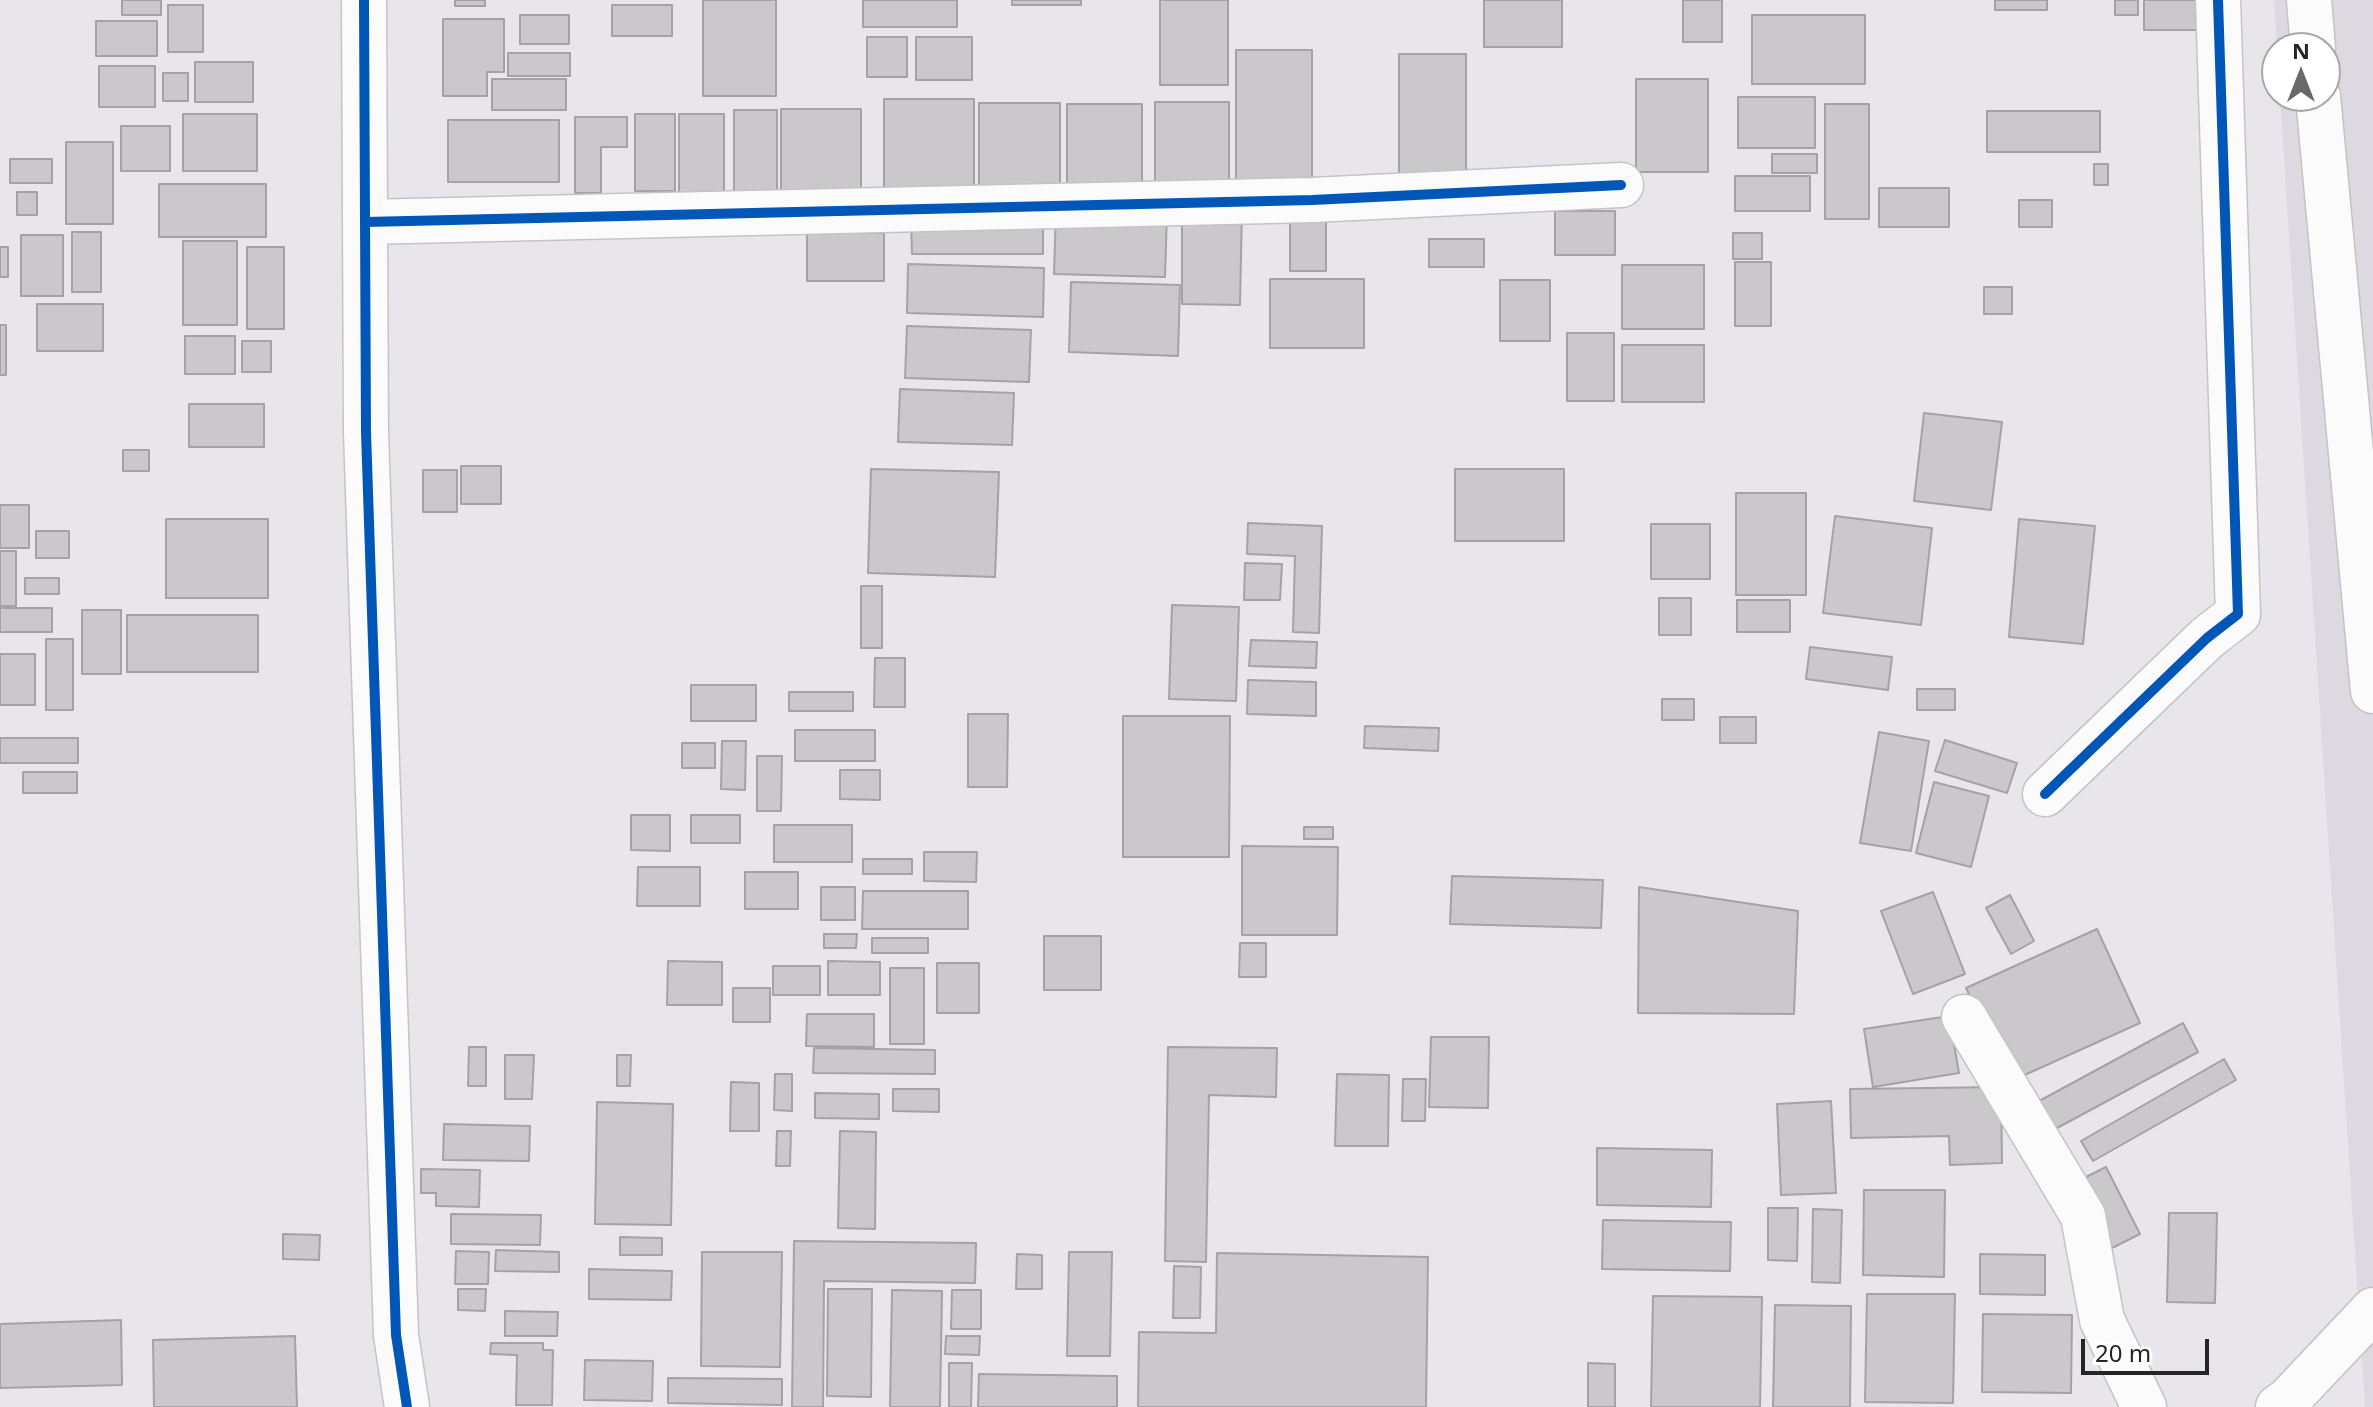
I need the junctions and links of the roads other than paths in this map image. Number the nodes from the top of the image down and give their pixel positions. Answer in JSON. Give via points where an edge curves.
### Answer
{"nodes":[{"id":1,"x":364,"y":0,"type":"edge"},
{"id":2,"x":2218,"y":0,"type":"edge"},
{"id":3,"x":2309,"y":0,"type":"edge"},
{"id":4,"x":2312,"y":32,"type":"edge"},
{"id":5,"x":2319,"y":112,"type":"edge"},
{"id":6,"x":1621,"y":185,"type":"dead end"},
{"id":7,"x":365,"y":222,"type":"junction"},
{"id":8,"x":2373,"y":691,"type":"edge"},
{"id":9,"x":2045,"y":794,"type":"dead end"},
{"id":10,"x":1964,"y":1017,"type":"dead end"},
{"id":11,"x":2373,"y":1310,"type":"edge"},
{"id":12,"x":407,"y":1407,"type":"edge"},
{"id":13,"x":2144,"y":1407,"type":"edge"},
{"id":14,"x":2278,"y":1407,"type":"edge"}],
"edges":[{"from":1,"to":7,"type":"street"},
{"from":2,"to":9,"type":"street","via":[[2238,614]]},
{"from":3,"to":4,"type":"street"},
{"from":5,"to":8,"type":"street"},
{"from":6,"to":7,"type":"street","via":[[1312,200]]},
{"from":7,"to":12,"type":"street","via":[[367,448],[396,1320]]},
{"from":10,"to":13,"type":"street","via":[[2083,1216],[2102,1320]]},
{"from":11,"to":14,"type":"street"}]}
